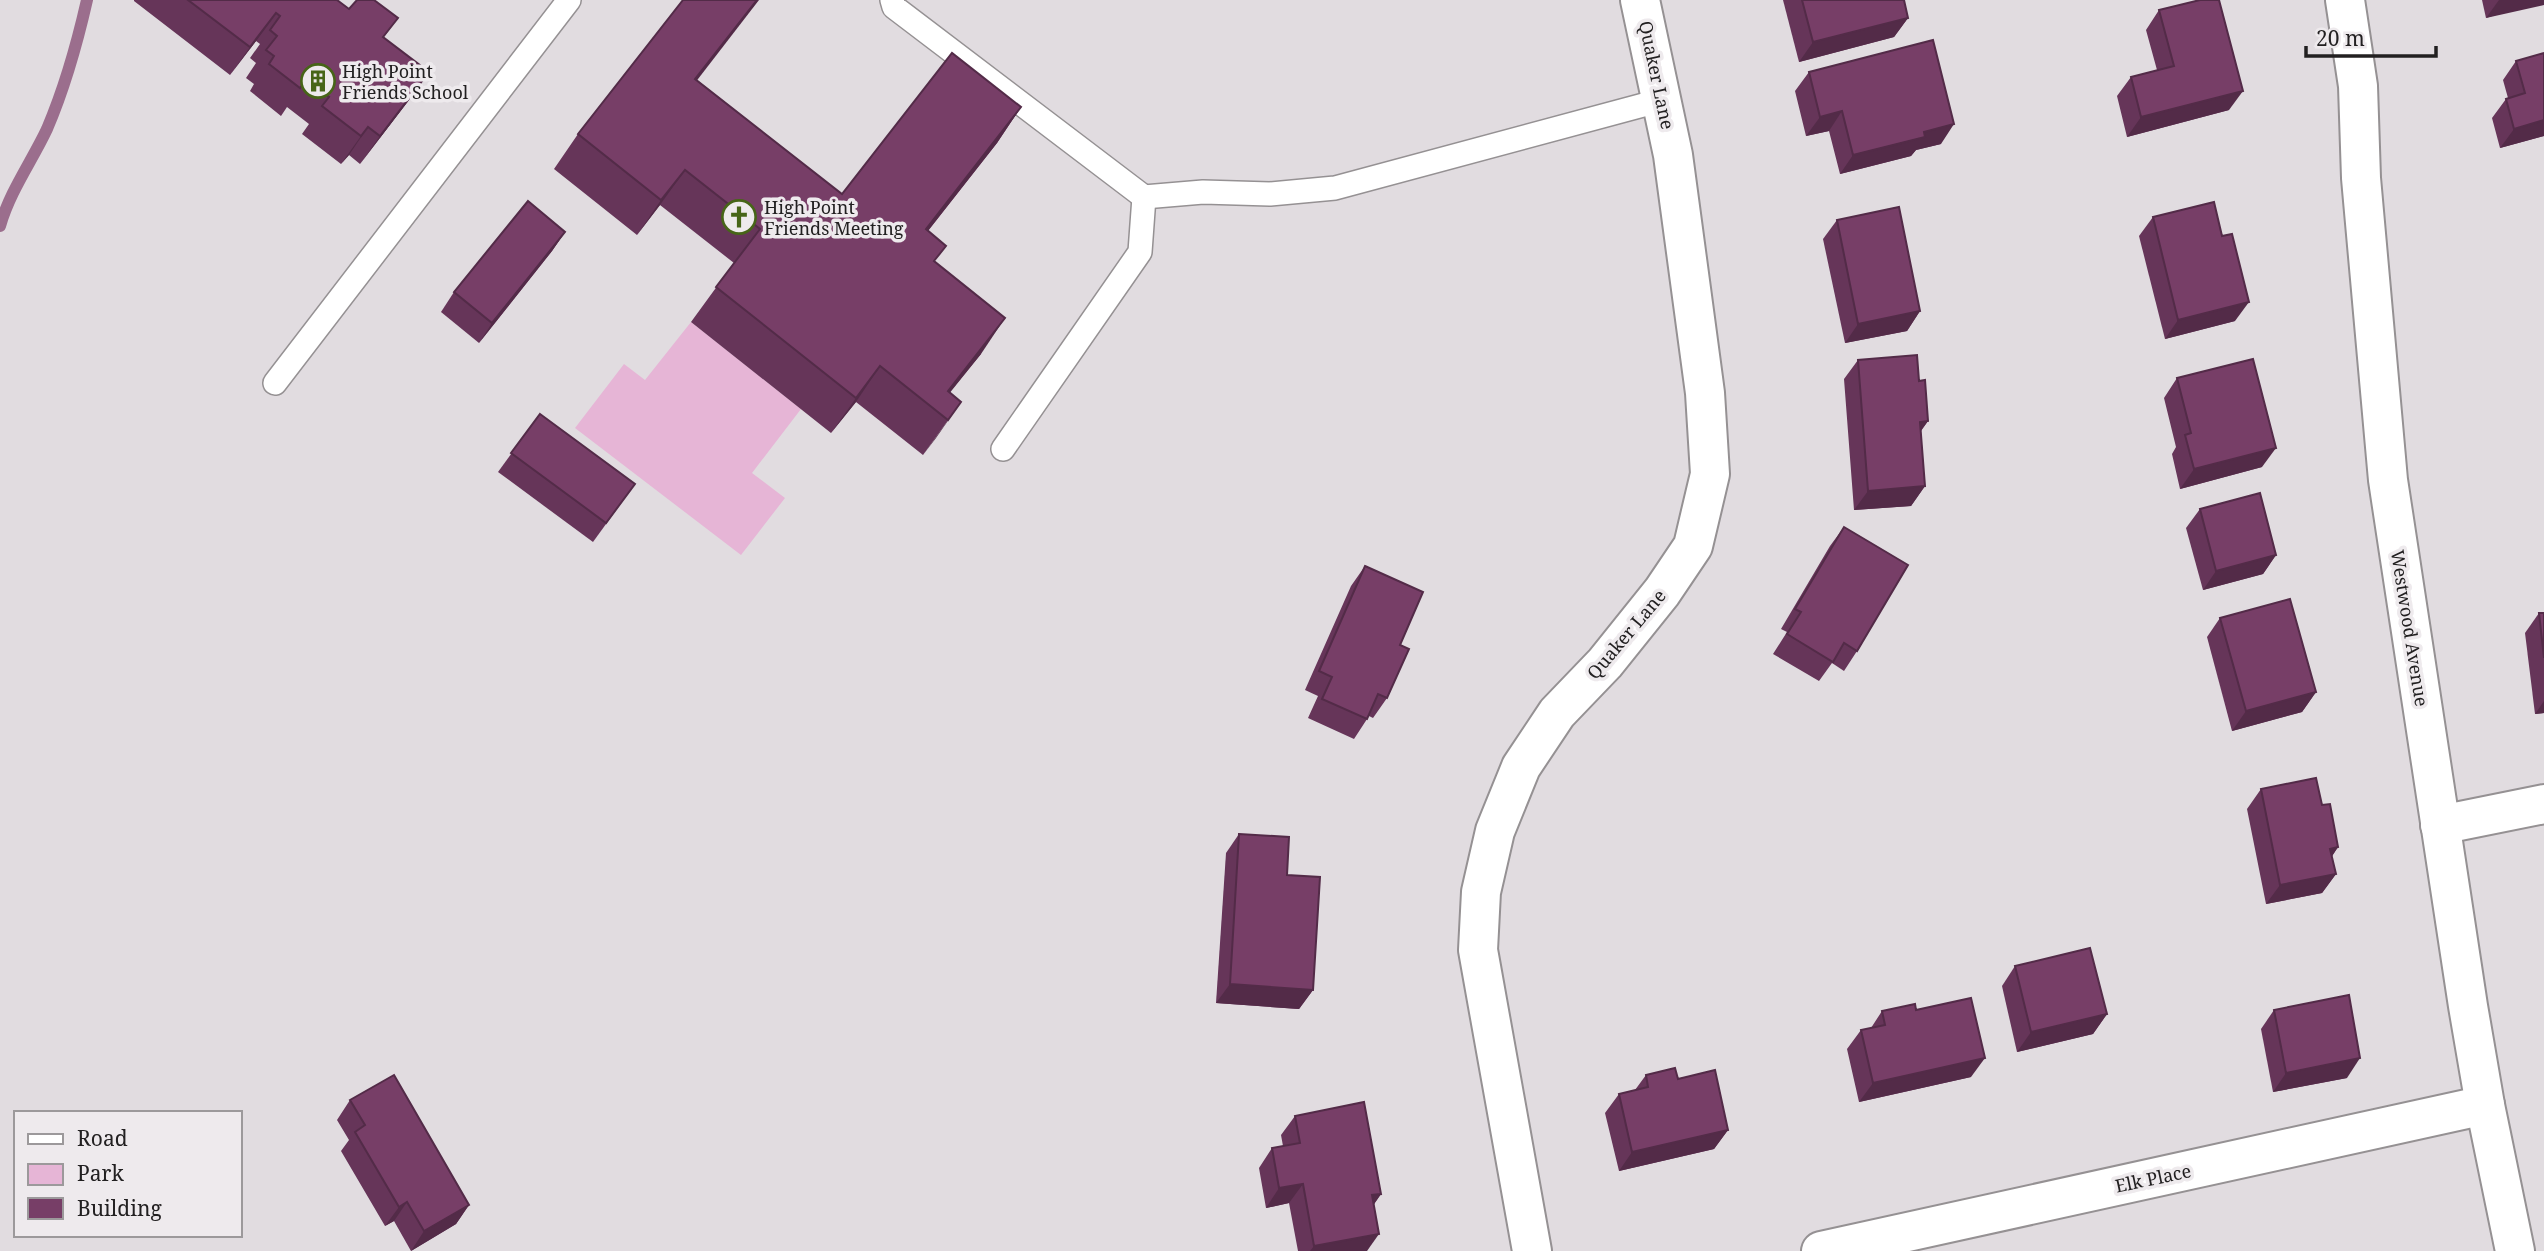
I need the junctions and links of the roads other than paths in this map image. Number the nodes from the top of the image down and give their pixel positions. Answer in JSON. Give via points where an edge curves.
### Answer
{"nodes":[{"id":1,"x":569,"y":0,"type":"edge"},
{"id":2,"x":892,"y":0,"type":"edge"},
{"id":3,"x":1640,"y":0,"type":"edge"},
{"id":4,"x":2345,"y":0,"type":"edge"},
{"id":5,"x":1662,"y":100,"type":"junction"},
{"id":6,"x":1144,"y":197,"type":"junction"},
{"id":7,"x":275,"y":383,"type":"dead end"},
{"id":8,"x":1003,"y":449,"type":"dead end"},
{"id":9,"x":2544,"y":804,"type":"edge"},
{"id":10,"x":2440,"y":825,"type":"junction"},
{"id":11,"x":2485,"y":1105,"type":"junction"},
{"id":12,"x":1532,"y":1251,"type":"edge"},
{"id":13,"x":1821,"y":1251,"type":"edge"},
{"id":14,"x":2515,"y":1251,"type":"edge"}],
"edges":[{"from":1,"to":7,"type":"lane"},
{"from":2,"to":6,"type":"lane","via":[[894,7]]},
{"from":3,"to":5,"type":"street","name":"Quaker Lane"},
{"from":4,"to":10,"type":"street","name":"Westwood Avenue","via":[[2358,86],[2361,178],[2388,480]]},
{"from":5,"to":6,"type":"lane","via":[[1335,188]]},
{"from":5,"to":12,"type":"street","name":"Quaker Lane","via":[[1674,155],[1710,474],[1693,546],[1605,663],[1557,713],[1521,766],[1495,831],[1481,892],[1478,950]]},
{"from":6,"to":8,"type":"lane","via":[[1140,251]]},
{"from":9,"to":10,"type":"street"},
{"from":10,"to":11,"type":"street","name":"Westwood Avenue"},
{"from":11,"to":13,"type":"street","name":"Elk Place"},
{"from":11,"to":14,"type":"street","name":"Westwood Avenue"}]}
